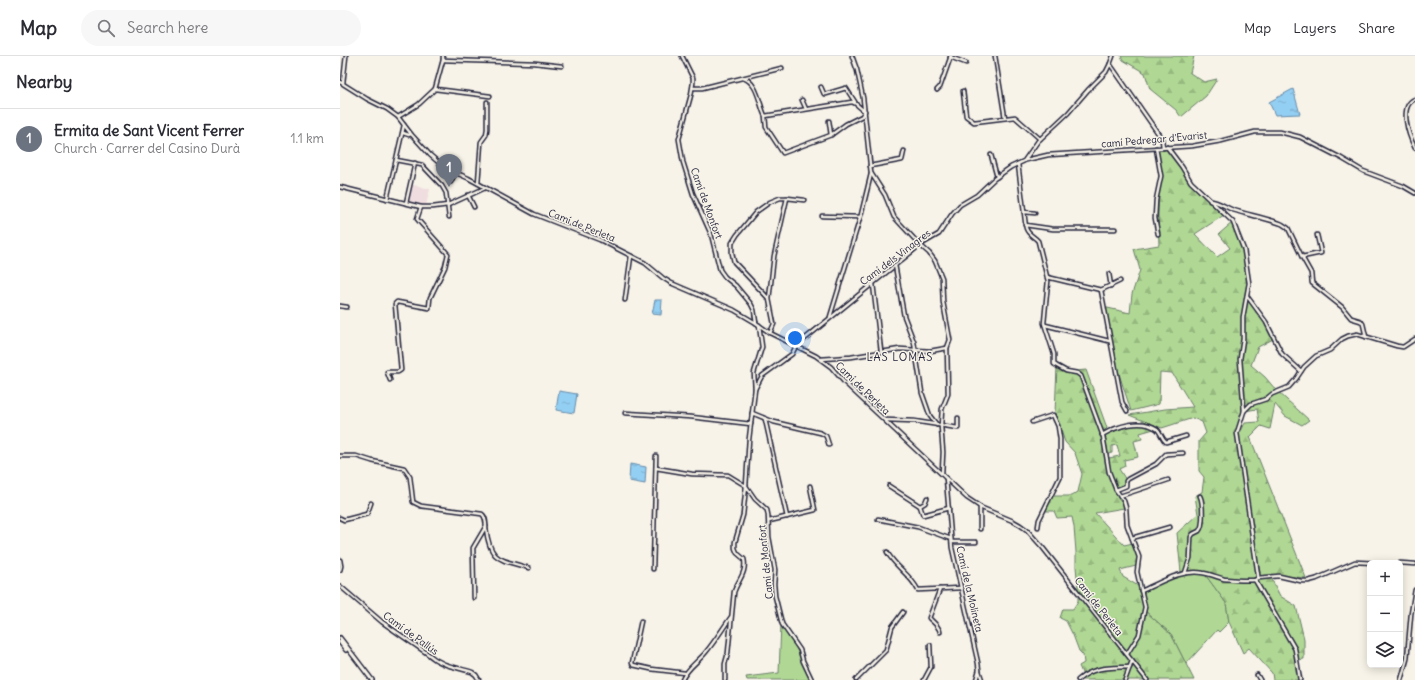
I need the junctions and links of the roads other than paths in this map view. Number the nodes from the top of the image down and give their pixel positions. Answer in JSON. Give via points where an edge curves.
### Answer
{"nodes":[{"id":1,"x":346,"y":56,"type":"edge"},
{"id":2,"x":443,"y":56,"type":"edge"},
{"id":3,"x":682,"y":56,"type":"edge"},
{"id":4,"x":852,"y":56,"type":"edge"},
{"id":5,"x":950,"y":56,"type":"edge"},
{"id":6,"x":995,"y":56,"type":"edge"},
{"id":7,"x":1113,"y":56,"type":"edge"},
{"id":8,"x":443,"y":60,"type":"junction"},
{"id":9,"x":966,"y":63,"type":"dead end"},
{"id":10,"x":1110,"y":64,"type":"junction"},
{"id":11,"x":562,"y":66,"type":"dead end"},
{"id":12,"x":782,"y":68,"type":"dead end"},
{"id":13,"x":742,"y":78,"type":"junction"},
{"id":14,"x":341,"y":83,"type":"edge"},
{"id":15,"x":820,"y":87,"type":"dead end"},
{"id":16,"x":693,"y":88,"type":"junction"},
{"id":17,"x":434,"y":89,"type":"junction"},
{"id":18,"x":937,"y":90,"type":"dead end"},
{"id":19,"x":963,"y":91,"type":"dead end"},
{"id":20,"x":490,"y":96,"type":"dead end"},
{"id":21,"x":1415,"y":99,"type":"edge"},
{"id":22,"x":802,"y":100,"type":"dead end"},
{"id":23,"x":487,"y":102,"type":"dead end"},
{"id":24,"x":855,"y":103,"type":"junction"},
{"id":25,"x":807,"y":110,"type":"junction"},
{"id":26,"x":865,"y":111,"type":"junction"},
{"id":27,"x":765,"y":116,"type":"junction"},
{"id":28,"x":398,"y":117,"type":"junction"},
{"id":29,"x":1005,"y":118,"type":"junction"},
{"id":30,"x":828,"y":121,"type":"dead end"},
{"id":31,"x":404,"y":125,"type":"junction"},
{"id":32,"x":402,"y":133,"type":"junction"},
{"id":33,"x":412,"y":134,"type":"junction"},
{"id":34,"x":831,"y":135,"type":"junction"},
{"id":35,"x":1040,"y":139,"type":"junction"},
{"id":36,"x":1167,"y":147,"type":"junction"},
{"id":37,"x":1156,"y":148,"type":"junction"},
{"id":38,"x":1163,"y":148,"type":"junction"},
{"id":39,"x":1415,"y":148,"type":"edge"},
{"id":40,"x":904,"y":151,"type":"dead end"},
{"id":41,"x":991,"y":155,"type":"dead end"},
{"id":42,"x":396,"y":160,"type":"junction"},
{"id":43,"x":1024,"y":161,"type":"junction"},
{"id":44,"x":415,"y":163,"type":"junction"},
{"id":45,"x":1018,"y":164,"type":"junction"},
{"id":46,"x":870,"y":166,"type":"junction"},
{"id":47,"x":455,"y":173,"type":"junction"},
{"id":48,"x":871,"y":173,"type":"junction"},
{"id":49,"x":997,"y":177,"type":"junction"},
{"id":50,"x":451,"y":182,"type":"dead end"},
{"id":51,"x":478,"y":183,"type":"junction"},
{"id":52,"x":340,"y":187,"type":"edge"},
{"id":53,"x":485,"y":188,"type":"junction"},
{"id":54,"x":1415,"y":193,"type":"edge"},
{"id":55,"x":468,"y":195,"type":"junction"},
{"id":56,"x":787,"y":198,"type":"junction"},
{"id":57,"x":387,"y":199,"type":"junction"},
{"id":58,"x":804,"y":200,"type":"dead end"},
{"id":59,"x":1210,"y":201,"type":"junction"},
{"id":60,"x":406,"y":203,"type":"junction"},
{"id":61,"x":448,"y":204,"type":"junction"},
{"id":62,"x":421,"y":207,"type":"junction"},
{"id":63,"x":474,"y":207,"type":"dead end"},
{"id":64,"x":1024,"y":212,"type":"junction"},
{"id":65,"x":1035,"y":213,"type":"dead end"},
{"id":66,"x":822,"y":216,"type":"dead end"},
{"id":67,"x":860,"y":217,"type":"junction"},
{"id":68,"x":449,"y":218,"type":"dead end"},
{"id":69,"x":1025,"y":225,"type":"junction"},
{"id":70,"x":1114,"y":229,"type":"dead end"},
{"id":71,"x":1158,"y":234,"type":"dead end"},
{"id":72,"x":1318,"y":235,"type":"dead end"},
{"id":73,"x":920,"y":245,"type":"junction"},
{"id":74,"x":631,"y":256,"type":"junction"},
{"id":75,"x":1302,"y":257,"type":"junction"},
{"id":76,"x":895,"y":265,"type":"junction"},
{"id":77,"x":1108,"y":274,"type":"dead end"},
{"id":78,"x":1047,"y":277,"type":"junction"},
{"id":79,"x":1120,"y":282,"type":"dead end"},
{"id":80,"x":873,"y":284,"type":"junction"},
{"id":81,"x":1111,"y":286,"type":"junction"},
{"id":82,"x":1101,"y":290,"type":"junction"},
{"id":83,"x":1247,"y":296,"type":"junction"},
{"id":84,"x":769,"y":299,"type":"junction"},
{"id":85,"x":625,"y":300,"type":"dead end"},
{"id":86,"x":340,"y":306,"type":"edge"},
{"id":87,"x":347,"y":307,"type":"dead end"},
{"id":88,"x":830,"y":318,"type":"junction"},
{"id":89,"x":757,"y":324,"type":"junction"},
{"id":90,"x":1045,"y":325,"type":"junction"},
{"id":91,"x":770,"y":333,"type":"junction"},
{"id":92,"x":1366,"y":336,"type":"junction"},
{"id":93,"x":1415,"y":339,"type":"edge"},
{"id":94,"x":1110,"y":341,"type":"junction"},
{"id":95,"x":796,"y":346,"type":"junction"},
{"id":96,"x":947,"y":348,"type":"junction"},
{"id":97,"x":915,"y":350,"type":"junction"},
{"id":98,"x":881,"y":351,"type":"junction"},
{"id":99,"x":821,"y":359,"type":"junction"},
{"id":100,"x":1301,"y":371,"type":"junction"},
{"id":101,"x":390,"y":380,"type":"dead end"},
{"id":102,"x":755,"y":389,"type":"junction"},
{"id":103,"x":1244,"y":411,"type":"junction"},
{"id":104,"x":1127,"y":412,"type":"dead end"},
{"id":105,"x":625,"y":413,"type":"dead end"},
{"id":106,"x":752,"y":413,"type":"junction"},
{"id":107,"x":958,"y":418,"type":"dead end"},
{"id":108,"x":766,"y":419,"type":"junction"},
{"id":109,"x":884,"y":420,"type":"junction"},
{"id":110,"x":1032,"y":422,"type":"dead end"},
{"id":111,"x":751,"y":424,"type":"junction"},
{"id":112,"x":939,"y":425,"type":"junction"},
{"id":113,"x":1102,"y":434,"type":"junction"},
{"id":114,"x":1186,"y":436,"type":"dead end"},
{"id":115,"x":829,"y":445,"type":"dead end"},
{"id":116,"x":1183,"y":453,"type":"dead end"},
{"id":117,"x":340,"y":456,"type":"edge"},
{"id":118,"x":656,"y":456,"type":"dead end"},
{"id":119,"x":656,"y":468,"type":"junction"},
{"id":120,"x":942,"y":474,"type":"junction"},
{"id":121,"x":946,"y":477,"type":"junction"},
{"id":122,"x":1168,"y":480,"type":"dead end"},
{"id":123,"x":746,"y":486,"type":"junction"},
{"id":124,"x":810,"y":486,"type":"dead end"},
{"id":125,"x":889,"y":486,"type":"dead end"},
{"id":126,"x":1116,"y":490,"type":"junction"},
{"id":127,"x":1120,"y":496,"type":"junction"},
{"id":128,"x":1200,"y":496,"type":"dead end"},
{"id":129,"x":927,"y":498,"type":"dead end"},
{"id":130,"x":371,"y":503,"type":"dead end"},
{"id":131,"x":920,"y":506,"type":"junction"},
{"id":132,"x":980,"y":507,"type":"junction"},
{"id":133,"x":948,"y":508,"type":"junction"},
{"id":134,"x":788,"y":517,"type":"junction"},
{"id":135,"x":340,"y":518,"type":"edge"},
{"id":136,"x":878,"y":519,"type":"dead end"},
{"id":137,"x":769,"y":521,"type":"junction"},
{"id":138,"x":486,"y":525,"type":"junction"},
{"id":139,"x":1038,"y":527,"type":"dead end"},
{"id":140,"x":1170,"y":527,"type":"dead end"},
{"id":141,"x":980,"y":529,"type":"dead end"},
{"id":142,"x":1132,"y":538,"type":"junction"},
{"id":143,"x":951,"y":540,"type":"junction"},
{"id":144,"x":976,"y":542,"type":"dead end"},
{"id":145,"x":887,"y":552,"type":"dead end"},
{"id":146,"x":340,"y":560,"type":"edge"},
{"id":147,"x":1367,"y":563,"type":"edge"},
{"id":148,"x":1403,"y":563,"type":"edge"},
{"id":149,"x":1415,"y":564,"type":"edge"},
{"id":150,"x":529,"y":568,"type":"dead end"},
{"id":151,"x":653,"y":569,"type":"dead end"},
{"id":152,"x":340,"y":570,"type":"edge"},
{"id":153,"x":1186,"y":573,"type":"junction"},
{"id":154,"x":1256,"y":579,"type":"junction"},
{"id":155,"x":340,"y":586,"type":"edge"},
{"id":156,"x":961,"y":588,"type":"junction"},
{"id":157,"x":940,"y":589,"type":"junction"},
{"id":158,"x":1415,"y":590,"type":"edge"},
{"id":159,"x":1141,"y":591,"type":"junction"},
{"id":160,"x":474,"y":598,"type":"dead end"},
{"id":161,"x":903,"y":612,"type":"dead end"},
{"id":162,"x":732,"y":616,"type":"junction"},
{"id":163,"x":641,"y":620,"type":"dead end"},
{"id":164,"x":940,"y":632,"type":"dead end"},
{"id":165,"x":340,"y":638,"type":"edge"},
{"id":166,"x":340,"y":642,"type":"edge"},
{"id":167,"x":930,"y":645,"type":"dead end"},
{"id":168,"x":1127,"y":654,"type":"junction"},
{"id":169,"x":1132,"y":661,"type":"junction"},
{"id":170,"x":1130,"y":667,"type":"junction"},
{"id":171,"x":979,"y":670,"type":"junction"},
{"id":172,"x":685,"y":674,"type":"junction"},
{"id":173,"x":1257,"y":675,"type":"dead end"},
{"id":174,"x":370,"y":680,"type":"edge"},
{"id":175,"x":479,"y":680,"type":"edge"},
{"id":176,"x":682,"y":680,"type":"edge"},
{"id":177,"x":725,"y":680,"type":"edge"},
{"id":178,"x":812,"y":680,"type":"edge"},
{"id":179,"x":856,"y":680,"type":"edge"},
{"id":180,"x":924,"y":680,"type":"edge"},
{"id":181,"x":976,"y":680,"type":"edge"},
{"id":182,"x":982,"y":680,"type":"edge"},
{"id":183,"x":1078,"y":680,"type":"edge"},
{"id":184,"x":1125,"y":680,"type":"edge"},
{"id":185,"x":1147,"y":680,"type":"edge"},
{"id":186,"x":1260,"y":680,"type":"edge"},
{"id":187,"x":1300,"y":680,"type":"edge"},
{"id":188,"x":1401,"y":680,"type":"edge"}],
"edges":[{"from":1,"to":14,"type":"street"},
{"from":2,"to":8,"type":"street"},
{"from":3,"to":16,"type":"street","name":"Camí de Monfort","via":[[693,78]]},
{"from":4,"to":26,"type":"street"},
{"from":5,"to":9,"type":"street"},
{"from":5,"to":18,"type":"street"},
{"from":6,"to":29,"type":"street"},
{"from":7,"to":10,"type":"street","name":"Camí dels Vinagres"},
{"from":8,"to":11,"type":"street"},
{"from":8,"to":17,"type":"street"},
{"from":10,"to":35,"type":"street","name":"Camí dels Vinagres","via":[[1106,72],[1068,113]]},
{"from":10,"to":38,"type":"street","via":[[1162,139]]},
{"from":12,"to":13,"type":"street"},
{"from":13,"to":16,"type":"street"},
{"from":13,"to":27,"type":"street","via":[[750,82]]},
{"from":14,"to":28,"type":"street"},
{"from":15,"to":24,"type":"street","via":[[824,94],[846,88]]},
{"from":16,"to":89,"type":"street","name":"Camí de Monfort","via":[[679,140],[683,162],[693,194],[711,234],[720,270],[751,304]]},
{"from":17,"to":20,"type":"street"},
{"from":17,"to":28,"type":"street","via":[[419,104]]},
{"from":19,"to":29,"type":"street","via":[[966,116],[974,122]]},
{"from":21,"to":39,"type":"street","via":[[1408,105],[1406,124]]},
{"from":22,"to":25,"type":"street"},
{"from":23,"to":51,"type":"street","via":[[487,129],[481,142]]},
{"from":24,"to":25,"type":"street"},
{"from":24,"to":26,"type":"street"},
{"from":25,"to":27,"type":"street"},
{"from":26,"to":34,"type":"street","via":[[862,116]]},
{"from":26,"to":46,"type":"street"},
{"from":27,"to":34,"type":"street","via":[[766,127],[783,153]]},
{"from":28,"to":31,"type":"street","name":"Camí de Perleta"},
{"from":29,"to":35,"type":"street","via":[[1015,117]]},
{"from":30,"to":34,"type":"street"},
{"from":31,"to":32,"type":"street"},
{"from":31,"to":33,"type":"street","name":"Camí de Perleta"},
{"from":32,"to":33,"type":"street"},
{"from":32,"to":42,"type":"street"},
{"from":33,"to":47,"type":"street","name":"Camí de Perleta","via":[[438,162]]},
{"from":35,"to":43,"type":"street","name":"Camí dels Vinagres"},
{"from":36,"to":38,"type":"street","name":"camí Pedregar d'Evarist"},
{"from":36,"to":54,"type":"street","name":"camí Pedregar d'Evarist","via":[[1215,142],[1255,132],[1280,132],[1300,137],[1363,171]]},
{"from":36,"to":59,"type":"street","via":[[1191,182]]},
{"from":37,"to":38,"type":"street","name":"camí Pedregar d'Evarist"},
{"from":37,"to":43,"type":"street","name":"camí Pedregar d'Evarist","via":[[1044,156]]},
{"from":37,"to":71,"type":"street","via":[[1161,176],[1155,218]]},
{"from":40,"to":46,"type":"street","via":[[902,160]]},
{"from":41,"to":49,"type":"street"},
{"from":42,"to":44,"type":"street"},
{"from":42,"to":57,"type":"street"},
{"from":43,"to":45,"type":"street","name":"Camí dels Vinagres"},
{"from":44,"to":60,"type":"street"},
{"from":44,"to":61,"type":"street","via":[[422,165],[442,186]]},
{"from":45,"to":49,"type":"street","name":"Camí dels Vinagres"},
{"from":45,"to":64,"type":"street"},
{"from":46,"to":48,"type":"street"},
{"from":47,"to":50,"type":"street"},
{"from":47,"to":51,"type":"street","name":"Camí de Perleta"},
{"from":48,"to":67,"type":"street"},
{"from":48,"to":73,"type":"street","via":[[885,195],[894,218]]},
{"from":49,"to":73,"type":"street","name":"Camí dels Vinagres","via":[[977,195],[960,205],[939,234]]},
{"from":51,"to":53,"type":"street","name":"Camí de Perleta"},
{"from":52,"to":57,"type":"street"},
{"from":53,"to":55,"type":"street"},
{"from":53,"to":74,"type":"street","name":"Camí de Perleta","via":[[534,214],[594,237]]},
{"from":55,"to":61,"type":"street"},
{"from":55,"to":63,"type":"street"},
{"from":56,"to":58,"type":"street"},
{"from":56,"to":84,"type":"street","via":[[774,256]]},
{"from":56,"to":84,"type":"street","via":[[770,202],[756,212],[732,243],[734,262]]},
{"from":57,"to":60,"type":"street"},
{"from":59,"to":75,"type":"street","via":[[1282,224],[1288,228]]},
{"from":59,"to":83,"type":"street","via":[[1233,222],[1244,250],[1249,283]]},
{"from":60,"to":62,"type":"street"},
{"from":61,"to":62,"type":"street"},
{"from":61,"to":68,"type":"street"},
{"from":62,"to":101,"type":"street","via":[[417,219],[448,254],[430,298],[429,308],[397,302],[395,304],[401,370],[387,372]]},
{"from":64,"to":65,"type":"street"},
{"from":64,"to":69,"type":"street"},
{"from":66,"to":67,"type":"street"},
{"from":67,"to":88,"type":"street"},
{"from":69,"to":70,"type":"street","via":[[1053,229]]},
{"from":69,"to":78,"type":"street","via":[[1029,234],[1038,241]]},
{"from":72,"to":75,"type":"street","via":[[1321,253]]},
{"from":73,"to":76,"type":"street","name":"Camí dels Vinagres"},
{"from":73,"to":96,"type":"street","via":[[929,252],[942,278],[943,302],[950,334]]},
{"from":74,"to":85,"type":"street"},
{"from":74,"to":89,"type":"street","name":"Camí de Perleta","via":[[671,283],[734,310]]},
{"from":75,"to":92,"type":"street","via":[[1311,273],[1312,283],[1342,307],[1351,318],[1361,322]]},
{"from":76,"to":80,"type":"street","name":"Camí dels Vinagres"},
{"from":76,"to":97,"type":"street","via":[[904,316]]},
{"from":77,"to":81,"type":"street"},
{"from":78,"to":82,"type":"street"},
{"from":78,"to":90,"type":"street"},
{"from":79,"to":81,"type":"street"},
{"from":80,"to":88,"type":"street","name":"Camí dels Vinagres"},
{"from":80,"to":98,"type":"street"},
{"from":81,"to":82,"type":"street"},
{"from":82,"to":94,"type":"street"},
{"from":83,"to":100,"type":"street","via":[[1266,322],[1282,354]]},
{"from":83,"to":103,"type":"street","via":[[1240,359]]},
{"from":84,"to":91,"type":"street","via":[[774,324]]},
{"from":86,"to":87,"type":"street"},
{"from":88,"to":95,"type":"street","name":"Camí dels Vinagres"},
{"from":89,"to":91,"type":"street","name":"Camí de Perleta"},
{"from":89,"to":102,"type":"street","name":"Camí de Monfort","via":[[762,347],[754,373]]},
{"from":90,"to":94,"type":"street"},
{"from":90,"to":113,"type":"street","via":[[1054,354],[1054,364],[1082,376]]},
{"from":91,"to":95,"type":"street","name":"Camí de Perleta"},
{"from":92,"to":93,"type":"street","via":[[1403,347]]},
{"from":92,"to":100,"type":"street","via":[[1357,334],[1342,339],[1330,350],[1316,356]]},
{"from":94,"to":104,"type":"street","via":[[1122,402]]},
{"from":95,"to":99,"type":"street","name":"Camí de Perleta"},
{"from":95,"to":102,"type":"street","name":"Camí dels Vinagres","via":[[792,354],[762,376]]},
{"from":96,"to":97,"type":"street"},
{"from":96,"to":112,"type":"street","via":[[948,394]]},
{"from":97,"to":98,"type":"street"},
{"from":97,"to":112,"type":"street","via":[[922,393],[930,416]]},
{"from":98,"to":99,"type":"street"},
{"from":99,"to":109,"type":"street","name":"Camí de Perleta"},
{"from":100,"to":103,"type":"street","via":[[1289,387],[1251,404]]},
{"from":102,"to":106,"type":"street","name":"Camí de Monfort"},
{"from":103,"to":154,"type":"street","via":[[1237,432]]},
{"from":105,"to":111,"type":"street"},
{"from":106,"to":108,"type":"street"},
{"from":106,"to":111,"type":"street","name":"Camí de Monfort"},
{"from":107,"to":112,"type":"street","via":[[958,428]]},
{"from":108,"to":115,"type":"street","via":[[821,433],[826,436]]},
{"from":108,"to":134,"type":"street"},
{"from":109,"to":112,"type":"street"},
{"from":109,"to":120,"type":"street","name":"Camí de Perleta"},
{"from":110,"to":139,"type":"street","via":[[1053,415],[1060,439],[1060,477]]},
{"from":111,"to":123,"type":"street","name":"Camí de Monfort"},
{"from":112,"to":120,"type":"street","via":[[943,452]]},
{"from":113,"to":114,"type":"street","via":[[1127,425],[1150,424],[1159,430],[1166,442]]},
{"from":113,"to":126,"type":"street","via":[[1109,472]]},
{"from":116,"to":126,"type":"street","via":[[1166,454],[1156,464],[1128,479],[1126,486]]},
{"from":117,"to":138,"type":"street","via":[[356,456],[404,468],[410,476],[412,499],[416,504],[429,508],[482,514]]},
{"from":118,"to":119,"type":"street"},
{"from":119,"to":123,"type":"street","via":[[728,476]]},
{"from":119,"to":151,"type":"street"},
{"from":120,"to":121,"type":"street","name":"Camí de Perleta"},
{"from":121,"to":132,"type":"street","name":"Camí de Perleta"},
{"from":121,"to":133,"type":"street","name":"Camí de la Molineta"},
{"from":122,"to":127,"type":"street"},
{"from":123,"to":137,"type":"street","name":"Camí de Monfort","via":[[766,510]]},
{"from":123,"to":162,"type":"street","via":[[743,515],[735,542],[737,553],[744,559],[745,569],[736,587]]},
{"from":124,"to":134,"type":"street","via":[[815,510]]},
{"from":125,"to":131,"type":"street"},
{"from":126,"to":127,"type":"street"},
{"from":127,"to":142,"type":"street","via":[[1124,501],[1127,525]]},
{"from":128,"to":153,"type":"street","via":[[1202,524],[1199,531],[1191,537]]},
{"from":129,"to":131,"type":"street"},
{"from":130,"to":135,"type":"street","via":[[368,514],[344,520]]},
{"from":131,"to":133,"type":"street","via":[[924,514]]},
{"from":132,"to":141,"type":"street"},
{"from":132,"to":168,"type":"street","name":"Camí de Perleta","via":[[1027,530]]},
{"from":133,"to":143,"type":"street","name":"Camí de la Molineta"},
{"from":134,"to":137,"type":"street"},
{"from":136,"to":143,"type":"street","via":[[918,527]]},
{"from":137,"to":178,"type":"street","name":"Camí de Monfort","via":[[775,596],[782,624],[800,650]]},
{"from":138,"to":150,"type":"street","via":[[492,552],[507,562]]},
{"from":138,"to":160,"type":"street","via":[[473,548]]},
{"from":140,"to":142,"type":"street"},
{"from":142,"to":159,"type":"street","via":[[1140,557],[1137,572]]},
{"from":143,"to":144,"type":"street"},
{"from":143,"to":156,"type":"street","name":"Camí de la Molineta"},
{"from":145,"to":157,"type":"street","via":[[892,562],[912,580],[918,590]]},
{"from":146,"to":152,"type":"street"},
{"from":147,"to":154,"type":"street","via":[[1355,562],[1308,581],[1279,576]]},
{"from":148,"to":149,"type":"street"},
{"from":153,"to":154,"type":"street","via":[[1204,573],[1225,579]]},
{"from":153,"to":159,"type":"street"},
{"from":154,"to":187,"type":"street","via":[[1295,649]]},
{"from":155,"to":175,"type":"street","name":"Camí de Pallús","via":[[382,622],[434,660],[472,672]]},
{"from":156,"to":157,"type":"street"},
{"from":156,"to":171,"type":"street","name":"Camí de la Molineta"},
{"from":157,"to":164,"type":"street","via":[[929,618]]},
{"from":158,"to":188,"type":"street","via":[[1407,659]]},
{"from":159,"to":168,"type":"street","via":[[1145,611],[1140,635]]},
{"from":161,"to":179,"type":"street","via":[[892,627],[886,650]]},
{"from":162,"to":172,"type":"street","via":[[707,651]]},
{"from":162,"to":177,"type":"street"},
{"from":163,"to":172,"type":"street","via":[[633,665]]},
{"from":165,"to":174,"type":"main road"},
{"from":166,"to":174,"type":"main road"},
{"from":167,"to":180,"type":"street","via":[[932,667]]},
{"from":168,"to":169,"type":"street","name":"Camí de Perleta"},
{"from":169,"to":170,"type":"street"},
{"from":169,"to":185,"type":"street","name":"Camí de Perleta"},
{"from":170,"to":183,"type":"street","via":[[1094,670]]},
{"from":170,"to":184,"type":"street"},
{"from":171,"to":181,"type":"street","name":"Camí de la Molineta"},
{"from":171,"to":182,"type":"street"},
{"from":172,"to":176,"type":"street"},
{"from":173,"to":186,"type":"street"}]}
